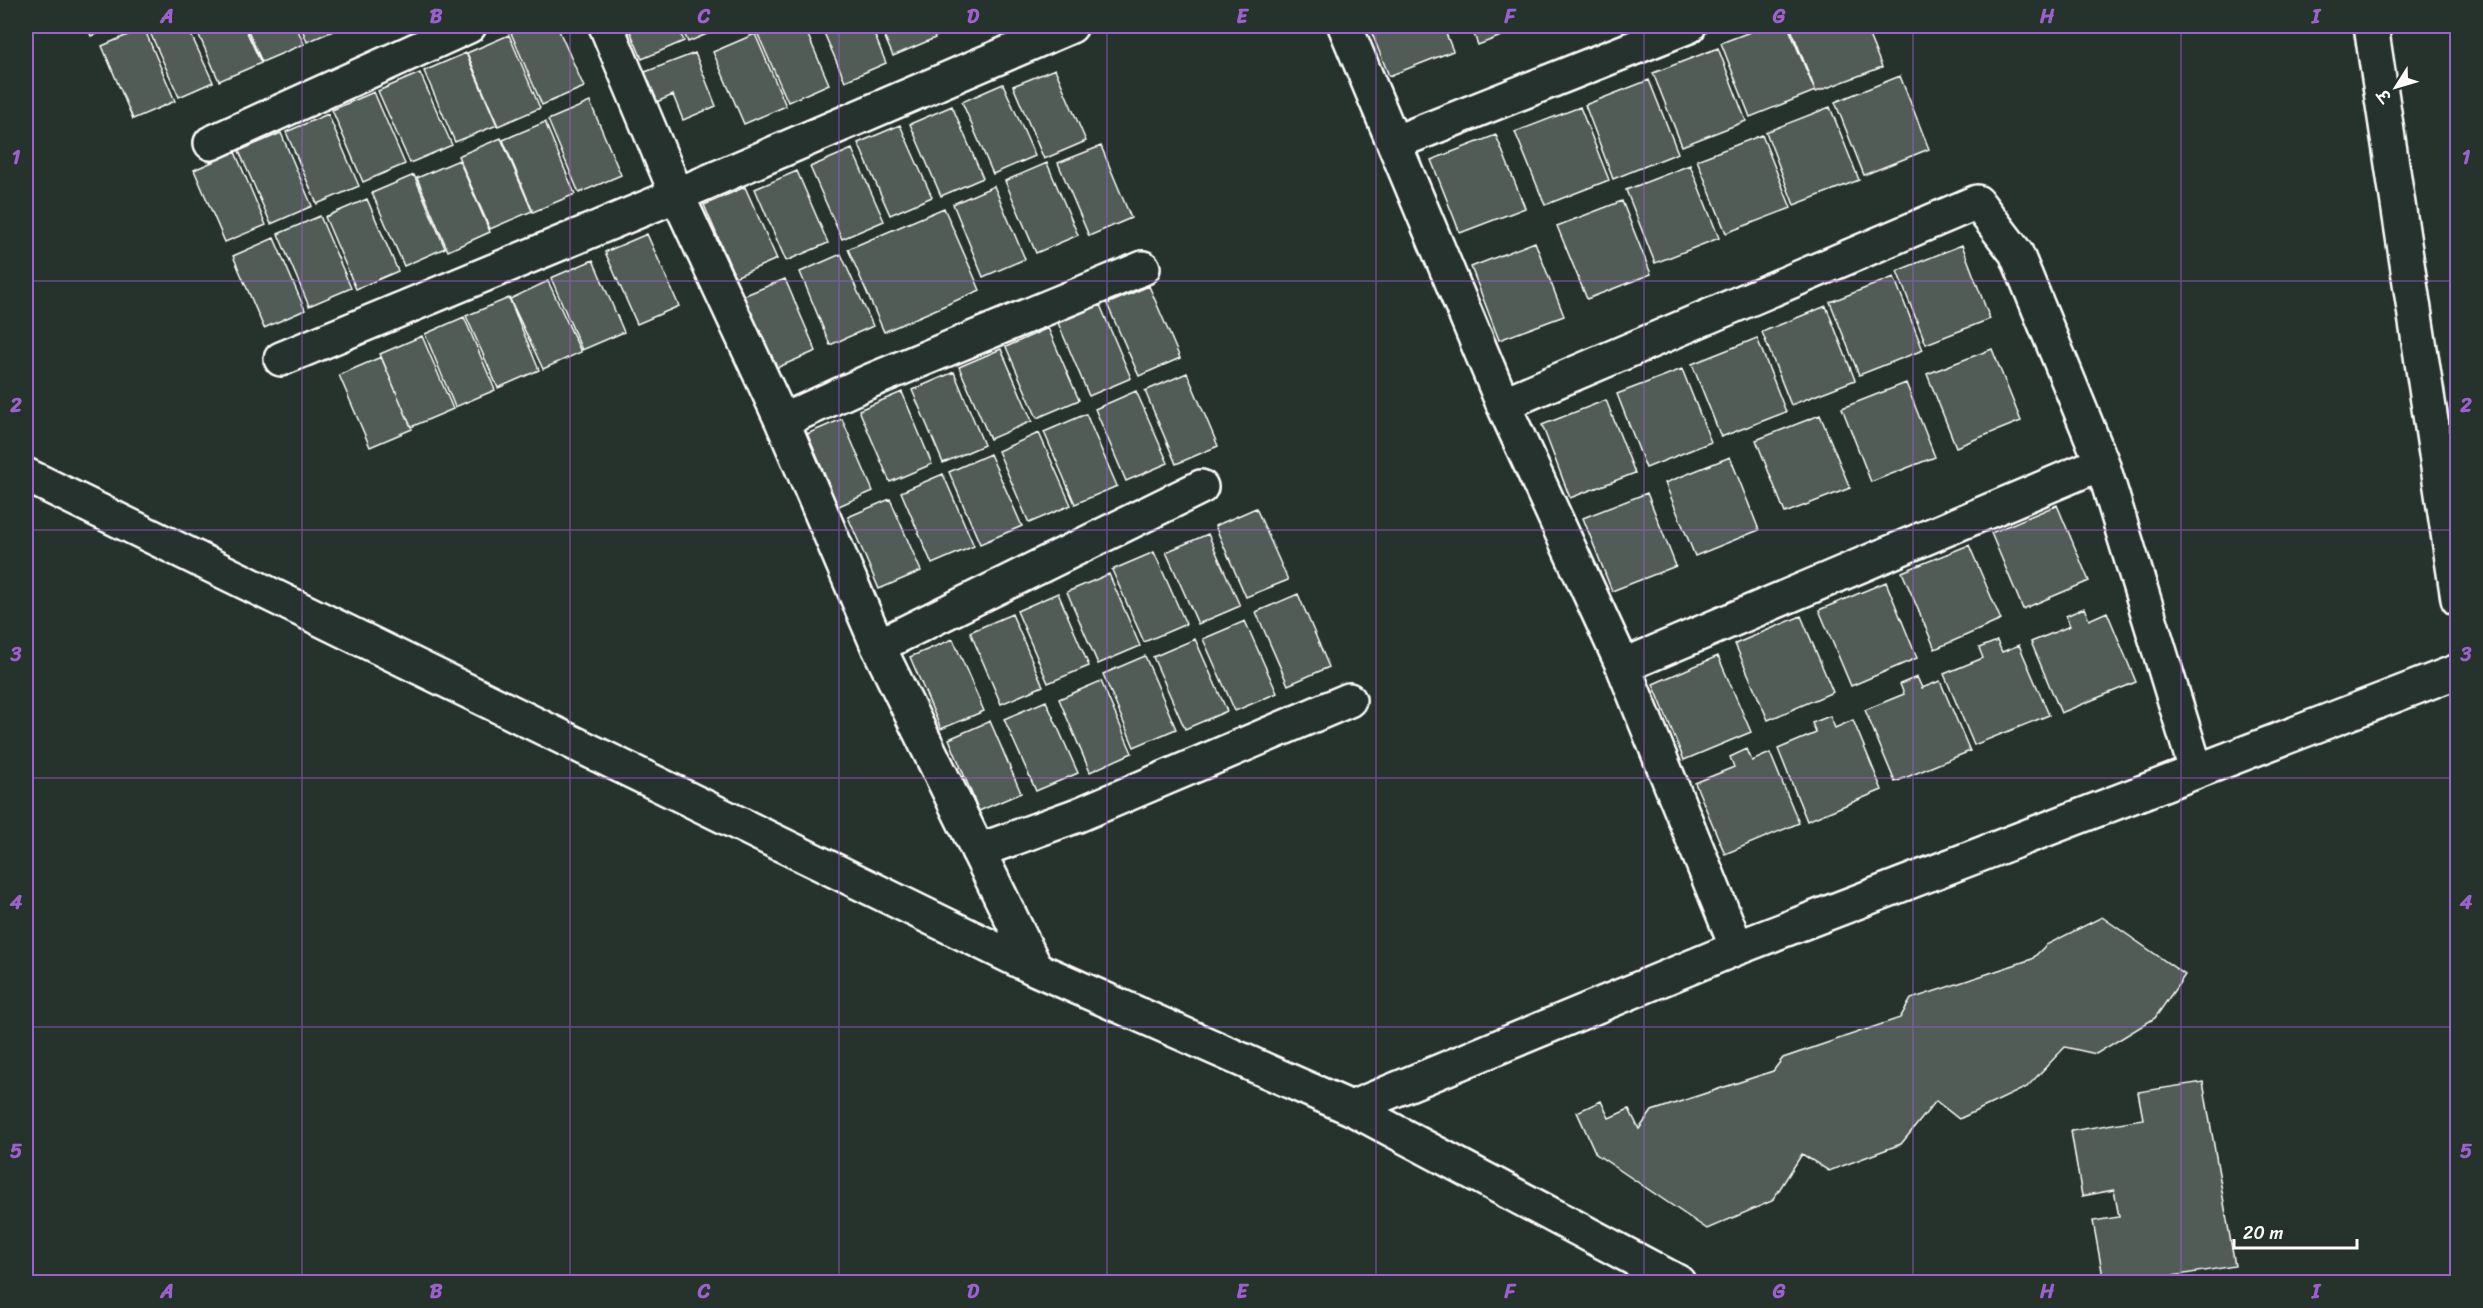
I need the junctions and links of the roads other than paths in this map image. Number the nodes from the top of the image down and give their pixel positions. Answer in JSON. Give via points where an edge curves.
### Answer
{"nodes":[{"id":1,"x":469,"y":26,"type":"edge"},
{"id":2,"x":606,"y":26,"type":"edge"},
{"id":3,"x":1071,"y":26,"type":"edge"},
{"id":4,"x":1345,"y":26,"type":"edge"},
{"id":5,"x":1689,"y":26,"type":"edge"},
{"id":6,"x":2371,"y":26,"type":"edge"},
{"id":7,"x":211,"y":143,"type":"dead end"},
{"id":8,"x":1394,"y":143,"type":"junction"},
{"id":9,"x":677,"y":195,"type":"junction"},
{"id":10,"x":1143,"y":268,"type":"dead end"},
{"id":11,"x":281,"y":359,"type":"dead end"},
{"id":12,"x":1503,"y":404,"type":"junction"},
{"id":13,"x":782,"y":421,"type":"junction"},
{"id":14,"x":2102,"y":463,"type":"junction"},
{"id":15,"x":26,"y":475,"type":"edge"},
{"id":16,"x":1202,"y":487,"type":"dead end"},
{"id":17,"x":2457,"y":599,"type":"edge"},
{"id":18,"x":878,"y":646,"type":"junction"},
{"id":19,"x":1623,"y":666,"type":"junction"},
{"id":20,"x":2457,"y":671,"type":"edge"},
{"id":21,"x":1349,"y":700,"type":"dead end"},
{"id":22,"x":2196,"y":770,"type":"junction"},
{"id":23,"x":978,"y":850,"type":"junction"},
{"id":24,"x":1737,"y":948,"type":"junction"},
{"id":25,"x":1036,"y":969,"type":"junction"},
{"id":26,"x":1351,"y":1108,"type":"junction"},
{"id":27,"x":1678,"y":1282,"type":"edge"}],
"edges":[{"from":1,"to":7,"type":"street"},
{"from":2,"to":9,"type":"street"},
{"from":3,"to":9,"type":"street"},
{"from":4,"to":8,"type":"street"},
{"from":5,"to":8,"type":"street"},
{"from":6,"to":17,"type":"street"},
{"from":8,"to":12,"type":"street"},
{"from":9,"to":11,"type":"street"},
{"from":9,"to":13,"type":"street"},
{"from":10,"to":13,"type":"street"},
{"from":12,"to":14,"type":"street","via":[[1977,201],[2016,254]]},
{"from":12,"to":19,"type":"street"},
{"from":13,"to":18,"type":"street"},
{"from":14,"to":19,"type":"street"},
{"from":14,"to":22,"type":"street"},
{"from":15,"to":25,"type":"street"},
{"from":16,"to":18,"type":"street"},
{"from":18,"to":23,"type":"street"},
{"from":19,"to":24,"type":"street"},
{"from":20,"to":22,"type":"street"},
{"from":21,"to":23,"type":"street","via":[[1078,815]]},
{"from":22,"to":24,"type":"street"},
{"from":23,"to":25,"type":"street"},
{"from":24,"to":26,"type":"street"},
{"from":25,"to":26,"type":"street"},
{"from":26,"to":27,"type":"street"}]}
